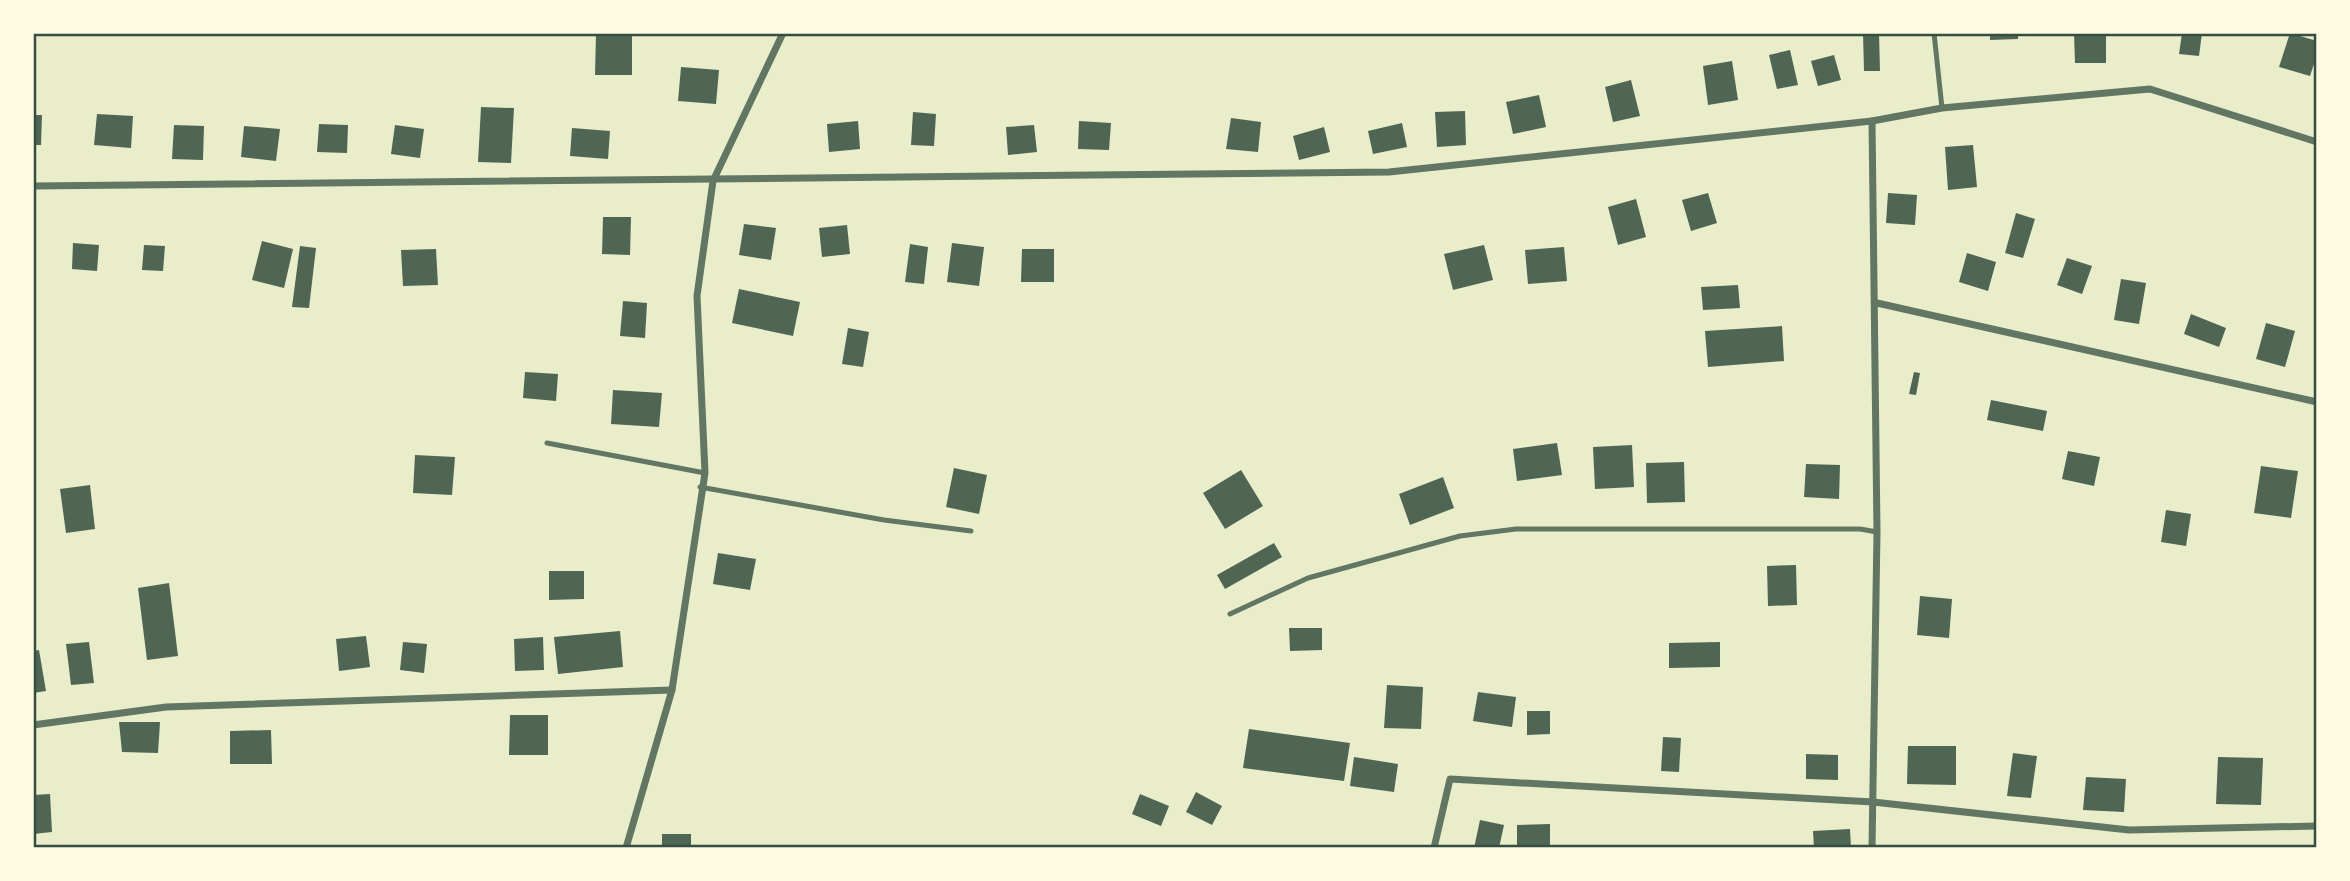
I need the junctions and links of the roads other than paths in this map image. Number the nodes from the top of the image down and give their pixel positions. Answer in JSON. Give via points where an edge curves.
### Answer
{"nodes":[{"id":1,"x":783,"y":33,"type":"edge"},
{"id":2,"x":1934,"y":33,"type":"edge"},
{"id":3,"x":1942,"y":108,"type":"junction"},
{"id":4,"x":1872,"y":121,"type":"junction"},
{"id":5,"x":2317,"y":142,"type":"edge"},
{"id":6,"x":713,"y":181,"type":"junction"},
{"id":7,"x":33,"y":186,"type":"edge"},
{"id":8,"x":1877,"y":303,"type":"junction"},
{"id":9,"x":2317,"y":402,"type":"edge"},
{"id":10,"x":547,"y":443,"type":"dead end"},
{"id":11,"x":705,"y":473,"type":"junction"},
{"id":12,"x":701,"y":487,"type":"junction"},
{"id":13,"x":971,"y":531,"type":"dead end"},
{"id":14,"x":1877,"y":533,"type":"junction"},
{"id":15,"x":1230,"y":614,"type":"dead end"},
{"id":16,"x":672,"y":690,"type":"junction"},
{"id":17,"x":33,"y":725,"type":"edge"},
{"id":18,"x":1873,"y":802,"type":"junction"},
{"id":19,"x":2317,"y":826,"type":"edge"},
{"id":20,"x":626,"y":848,"type":"edge"},
{"id":21,"x":1434,"y":848,"type":"edge"},
{"id":22,"x":1872,"y":848,"type":"edge"}],
"edges":[{"from":1,"to":6,"type":"street"},
{"from":2,"to":3,"type":"lane"},
{"from":3,"to":4,"type":"street"},
{"from":3,"to":5,"type":"street","via":[[2150,89]]},
{"from":4,"to":6,"type":"street","via":[[1389,172]]},
{"from":4,"to":8,"type":"street"},
{"from":6,"to":7,"type":"street"},
{"from":6,"to":11,"type":"street","via":[[697,296]]},
{"from":8,"to":9,"type":"street"},
{"from":8,"to":14,"type":"street"},
{"from":10,"to":11,"type":"lane"},
{"from":11,"to":12,"type":"street"},
{"from":12,"to":13,"type":"lane"},
{"from":12,"to":16,"type":"street"},
{"from":14,"to":15,"type":"lane","via":[[1860,529],[1505,530],[1460,536],[1308,578]]},
{"from":14,"to":18,"type":"street"},
{"from":16,"to":17,"type":"street","via":[[166,706]]},
{"from":16,"to":20,"type":"street"},
{"from":18,"to":19,"type":"street","via":[[2129,830]]},
{"from":18,"to":21,"type":"street","via":[[1450,779]]},
{"from":18,"to":22,"type":"street"}]}
